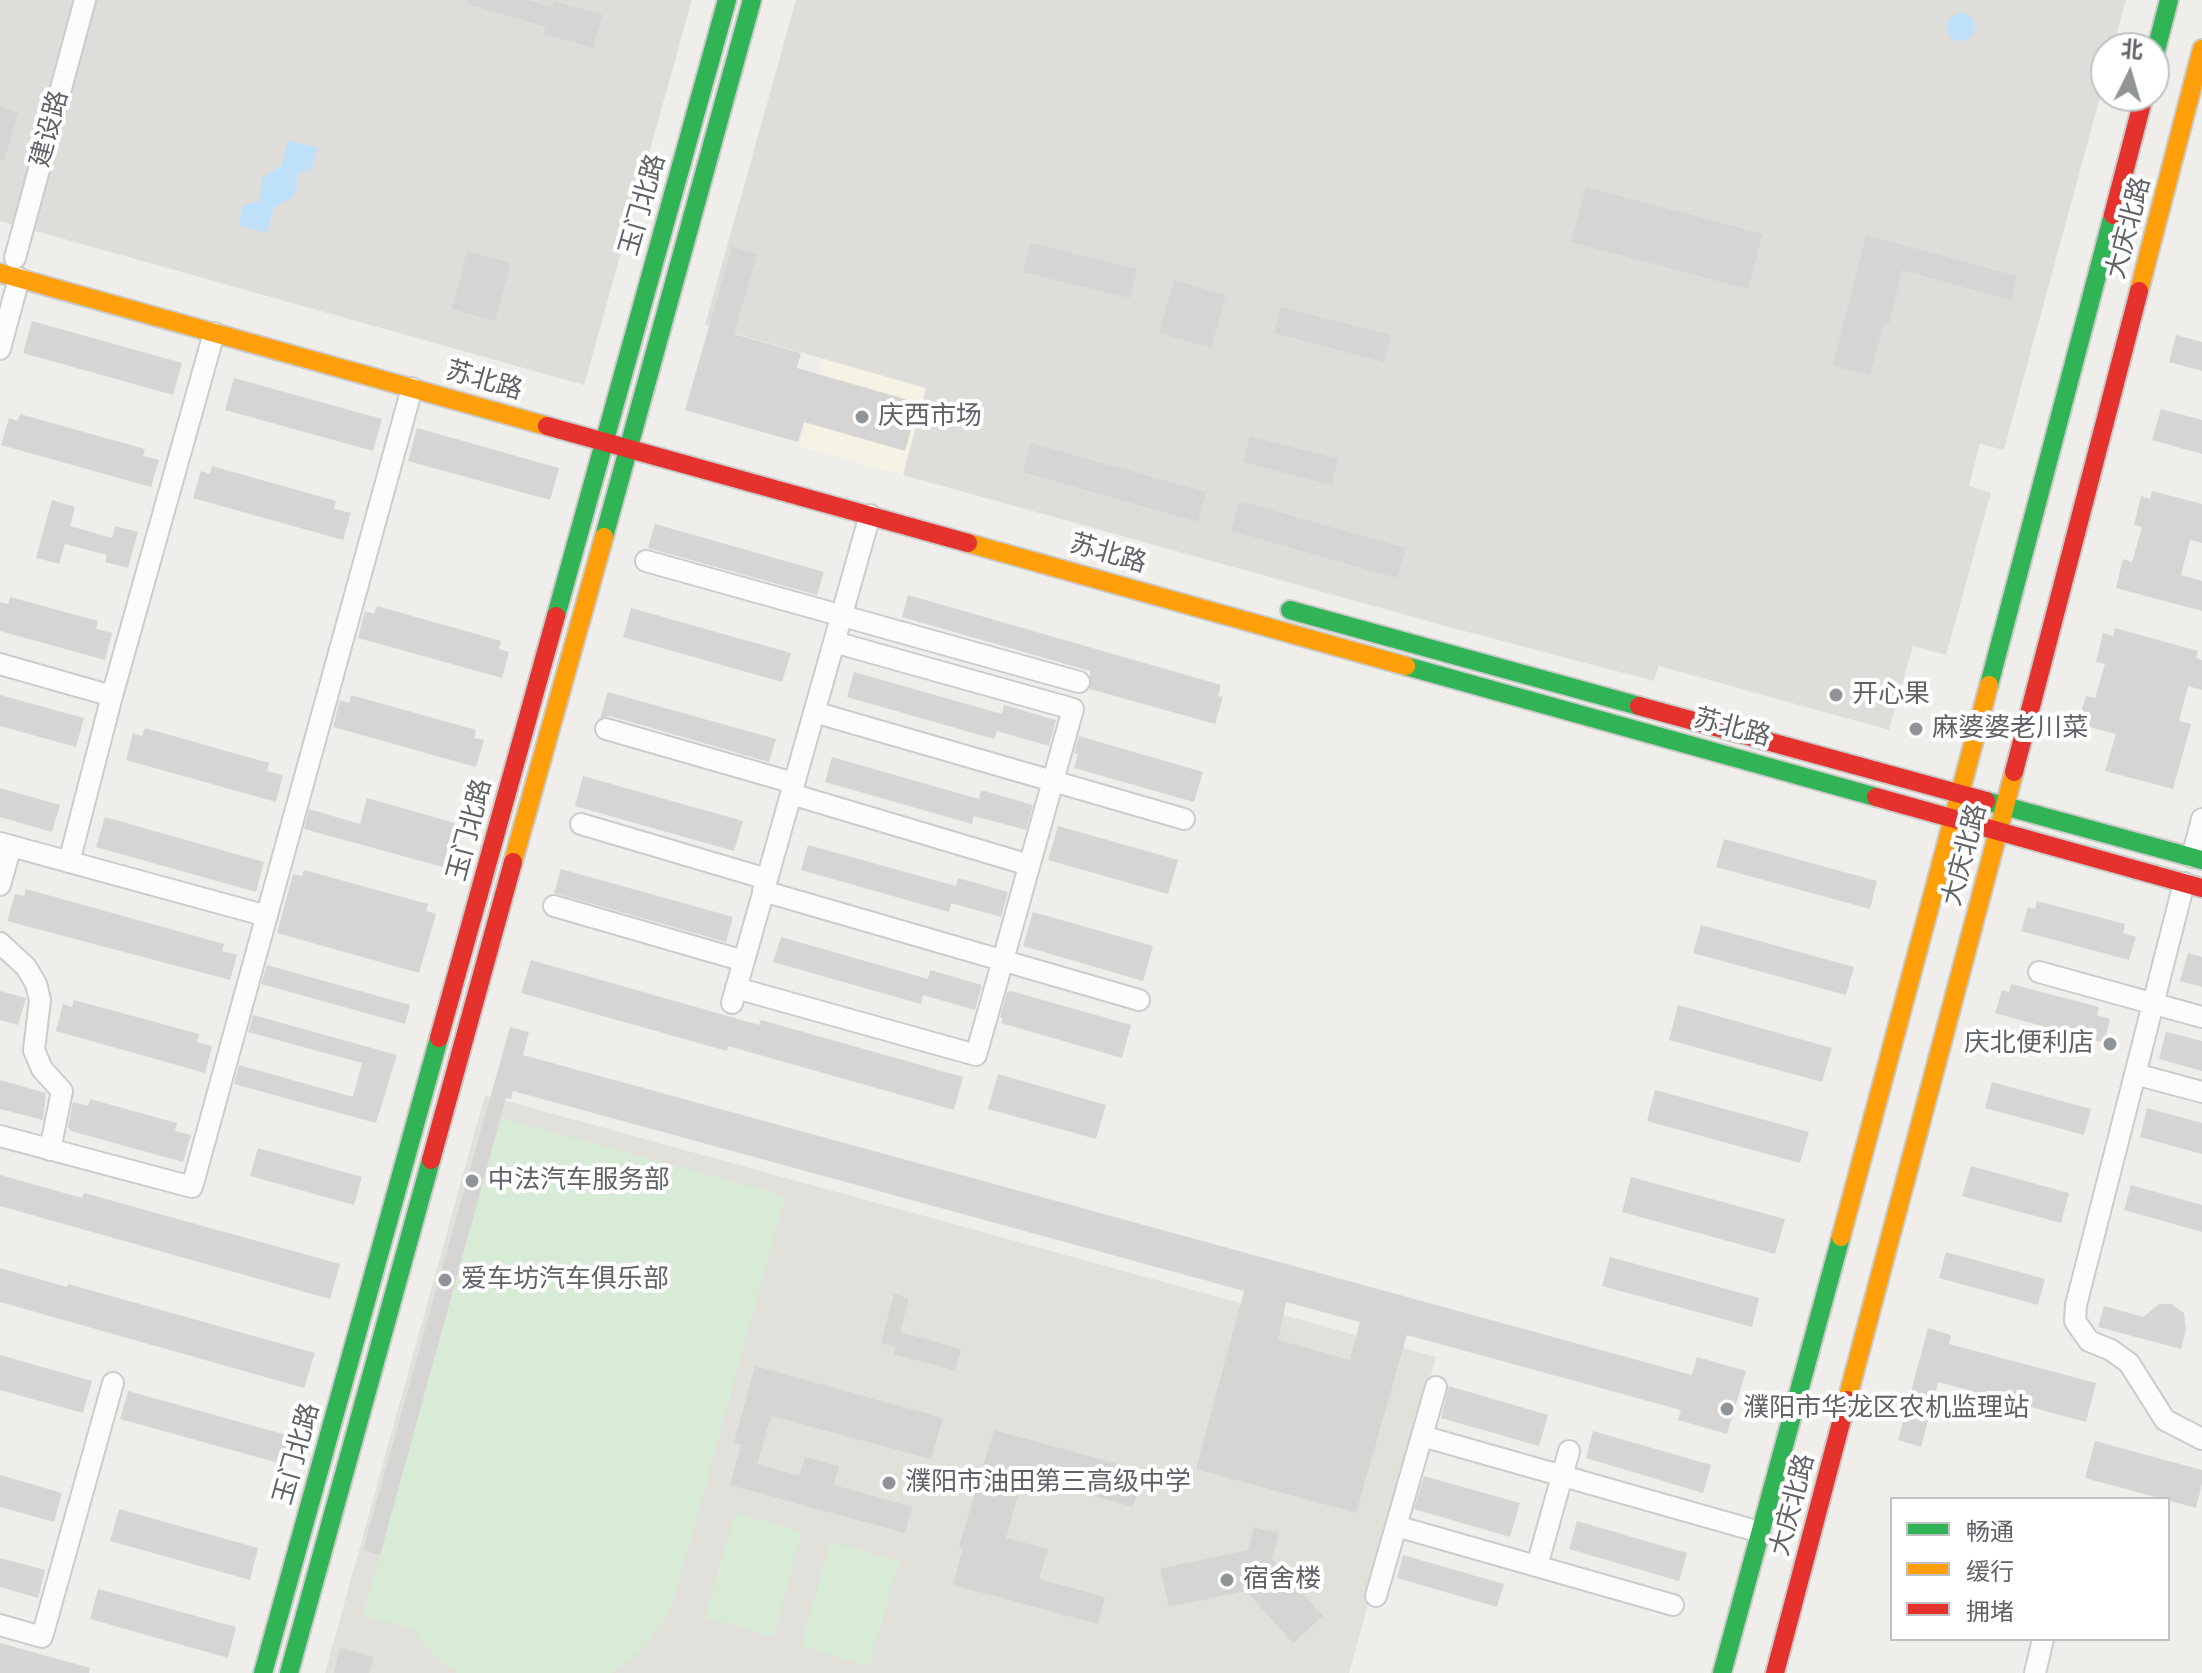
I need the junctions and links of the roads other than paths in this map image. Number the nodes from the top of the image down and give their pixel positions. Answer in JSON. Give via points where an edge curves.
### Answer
{"nodes":[{"id":1,"x":85,"y":0,"type":"edge"},
{"id":2,"x":727,"y":0,"type":"edge"},
{"id":3,"x":752,"y":0,"type":"edge"},
{"id":4,"x":2169,"y":0,"type":"edge"},
{"id":5,"x":2161,"y":32,"type":"edge"},
{"id":6,"x":2202,"y":49,"type":"edge"},
{"id":7,"x":2140,"y":112,"type":"edge"},
{"id":8,"x":13,"y":265,"type":"edge"},
{"id":9,"x":214,"y":333,"type":"junction"},
{"id":10,"x":0,"y":349,"type":"edge"},
{"id":11,"x":412,"y":388,"type":"junction"},
{"id":12,"x":603,"y":428,"type":"junction"},
{"id":13,"x":637,"y":438,"type":"junction"},
{"id":14,"x":870,"y":515,"type":"junction"},
{"id":15,"x":646,"y":561,"type":"dead end"},
{"id":16,"x":1274,"y":606,"type":"dead end"},
{"id":17,"x":842,"y":614,"type":"junction"},
{"id":18,"x":834,"y":642,"type":"junction"},
{"id":19,"x":0,"y":664,"type":"edge"},
{"id":20,"x":1079,"y":682,"type":"dead end"},
{"id":21,"x":112,"y":696,"type":"junction"},
{"id":22,"x":814,"y":712,"type":"junction"},
{"id":23,"x":606,"y":729,"type":"dead end"},
{"id":24,"x":1053,"y":780,"type":"junction"},
{"id":25,"x":792,"y":789,"type":"junction"},
{"id":26,"x":1961,"y":793,"type":"junction"},
{"id":27,"x":2005,"y":805,"type":"junction"},
{"id":28,"x":1955,"y":817,"type":"junction"},
{"id":29,"x":1184,"y":819,"type":"dead end"},
{"id":30,"x":2202,"y":819,"type":"edge"},
{"id":31,"x":581,"y":824,"type":"dead end"},
{"id":32,"x":1999,"y":830,"type":"junction"},
{"id":33,"x":5,"y":844,"type":"edge"},
{"id":34,"x":2197,"y":859,"type":"edge"},
{"id":35,"x":69,"y":862,"type":"junction"},
{"id":36,"x":1029,"y":865,"type":"junction"},
{"id":37,"x":0,"y":885,"type":"edge"},
{"id":38,"x":765,"y":885,"type":"junction"},
{"id":39,"x":2193,"y":885,"type":"edge"},
{"id":40,"x":554,"y":906,"type":"dead end"},
{"id":41,"x":267,"y":916,"type":"junction"},
{"id":42,"x":0,"y":943,"type":"edge"},
{"id":43,"x":1003,"y":960,"type":"junction"},
{"id":44,"x":744,"y":961,"type":"junction"},
{"id":45,"x":2039,"y":972,"type":"dead end"},
{"id":46,"x":1139,"y":1000,"type":"dead end"},
{"id":47,"x":2153,"y":1004,"type":"junction"},
{"id":48,"x":2202,"y":1017,"type":"edge"},
{"id":49,"x":2135,"y":1074,"type":"junction"},
{"id":50,"x":2202,"y":1092,"type":"edge"},
{"id":51,"x":0,"y":1136,"type":"edge"},
{"id":52,"x":50,"y":1150,"type":"junction"},
{"id":53,"x":113,"y":1383,"type":"dead end"},
{"id":54,"x":1436,"y":1387,"type":"dead end"},
{"id":55,"x":1422,"y":1436,"type":"junction"},
{"id":56,"x":2202,"y":1439,"type":"edge"},
{"id":57,"x":1569,"y":1451,"type":"dead end"},
{"id":58,"x":1562,"y":1476,"type":"junction"},
{"id":59,"x":1396,"y":1526,"type":"junction"},
{"id":60,"x":1760,"y":1532,"type":"junction"},
{"id":61,"x":1537,"y":1566,"type":"junction"},
{"id":62,"x":1376,"y":1596,"type":"dead end"},
{"id":63,"x":1673,"y":1605,"type":"dead end"},
{"id":64,"x":0,"y":1625,"type":"edge"},
{"id":65,"x":2043,"y":1641,"type":"edge"},
{"id":66,"x":263,"y":1673,"type":"edge"},
{"id":67,"x":289,"y":1673,"type":"edge"},
{"id":68,"x":1722,"y":1673,"type":"edge"},
{"id":69,"x":1775,"y":1673,"type":"edge"},
{"id":70,"x":2035,"y":1673,"type":"edge"}],
"edges":[{"from":1,"to":8,"type":"street","name":"建设路"},
{"from":2,"to":12,"type":"street","name":"玉门北路"},
{"from":3,"to":13,"type":"street","name":"玉门北路"},
{"from":4,"to":5,"type":"street"},
{"from":6,"to":27,"type":"street","name":"大庆北路"},
{"from":7,"to":26,"type":"street","name":"大庆北路"},
{"from":8,"to":9,"type":"street","name":"苏北路"},
{"from":8,"to":10,"type":"street","name":"建设路"},
{"from":9,"to":11,"type":"street","name":"苏北路"},
{"from":9,"to":21,"type":"street"},
{"from":11,"to":12,"type":"street","name":"苏北路"},
{"from":11,"to":41,"type":"street"},
{"from":12,"to":13,"type":"street","name":"苏北路"},
{"from":12,"to":66,"type":"street","name":"玉门北路"},
{"from":13,"to":14,"type":"street","name":"苏北路"},
{"from":13,"to":67,"type":"street","name":"玉门北路"},
{"from":14,"to":17,"type":"street"},
{"from":14,"to":28,"type":"street","name":"苏北路"},
{"from":15,"to":17,"type":"street"},
{"from":16,"to":26,"type":"street","name":"苏北路"},
{"from":17,"to":18,"type":"street"},
{"from":17,"to":20,"type":"street"},
{"from":18,"to":22,"type":"street"},
{"from":18,"to":24,"type":"street","via":[[1073,709]]},
{"from":19,"to":21,"type":"street"},
{"from":21,"to":35,"type":"street"},
{"from":22,"to":24,"type":"street"},
{"from":22,"to":25,"type":"street"},
{"from":23,"to":25,"type":"street"},
{"from":24,"to":29,"type":"street"},
{"from":24,"to":36,"type":"street"},
{"from":25,"to":36,"type":"street"},
{"from":25,"to":38,"type":"street"},
{"from":26,"to":27,"type":"street","name":"苏北路"},
{"from":26,"to":28,"type":"street","name":"大庆北路"},
{"from":27,"to":32,"type":"street","name":"大庆北路"},
{"from":27,"to":34,"type":"street","name":"苏北路"},
{"from":28,"to":32,"type":"street","name":"苏北路"},
{"from":28,"to":60,"type":"street","name":"大庆北路"},
{"from":30,"to":34,"type":"street"},
{"from":31,"to":38,"type":"street"},
{"from":32,"to":39,"type":"street","name":"苏北路"},
{"from":32,"to":69,"type":"street","name":"大庆北路"},
{"from":33,"to":35,"type":"street"},
{"from":33,"to":37,"type":"street"},
{"from":34,"to":39,"type":"street"},
{"from":35,"to":41,"type":"street"},
{"from":36,"to":43,"type":"street"},
{"from":38,"to":43,"type":"street"},
{"from":38,"to":44,"type":"street"},
{"from":39,"to":47,"type":"street"},
{"from":40,"to":44,"type":"street"},
{"from":41,"to":52,"type":"street","via":[[192,1187]]},
{"from":42,"to":52,"type":"street","via":[[36,984],[40,1000],[34,1050],[42,1069],[62,1091]]},
{"from":43,"to":44,"type":"street","via":[[976,1055],[734,995]]},
{"from":43,"to":46,"type":"street"},
{"from":45,"to":47,"type":"street"},
{"from":47,"to":48,"type":"street"},
{"from":47,"to":49,"type":"street"},
{"from":49,"to":50,"type":"street"},
{"from":49,"to":56,"type":"street","via":[[2075,1321],[2089,1341],[2129,1363],[2165,1420]]},
{"from":51,"to":52,"type":"street"},
{"from":53,"to":64,"type":"street","via":[[42,1637]]},
{"from":54,"to":55,"type":"street"},
{"from":55,"to":58,"type":"street"},
{"from":55,"to":59,"type":"street"},
{"from":57,"to":58,"type":"street"},
{"from":58,"to":60,"type":"street"},
{"from":58,"to":61,"type":"street"},
{"from":59,"to":61,"type":"street"},
{"from":59,"to":62,"type":"street"},
{"from":60,"to":68,"type":"street","name":"大庆北路"},
{"from":61,"to":63,"type":"street"},
{"from":65,"to":70,"type":"street"}]}
